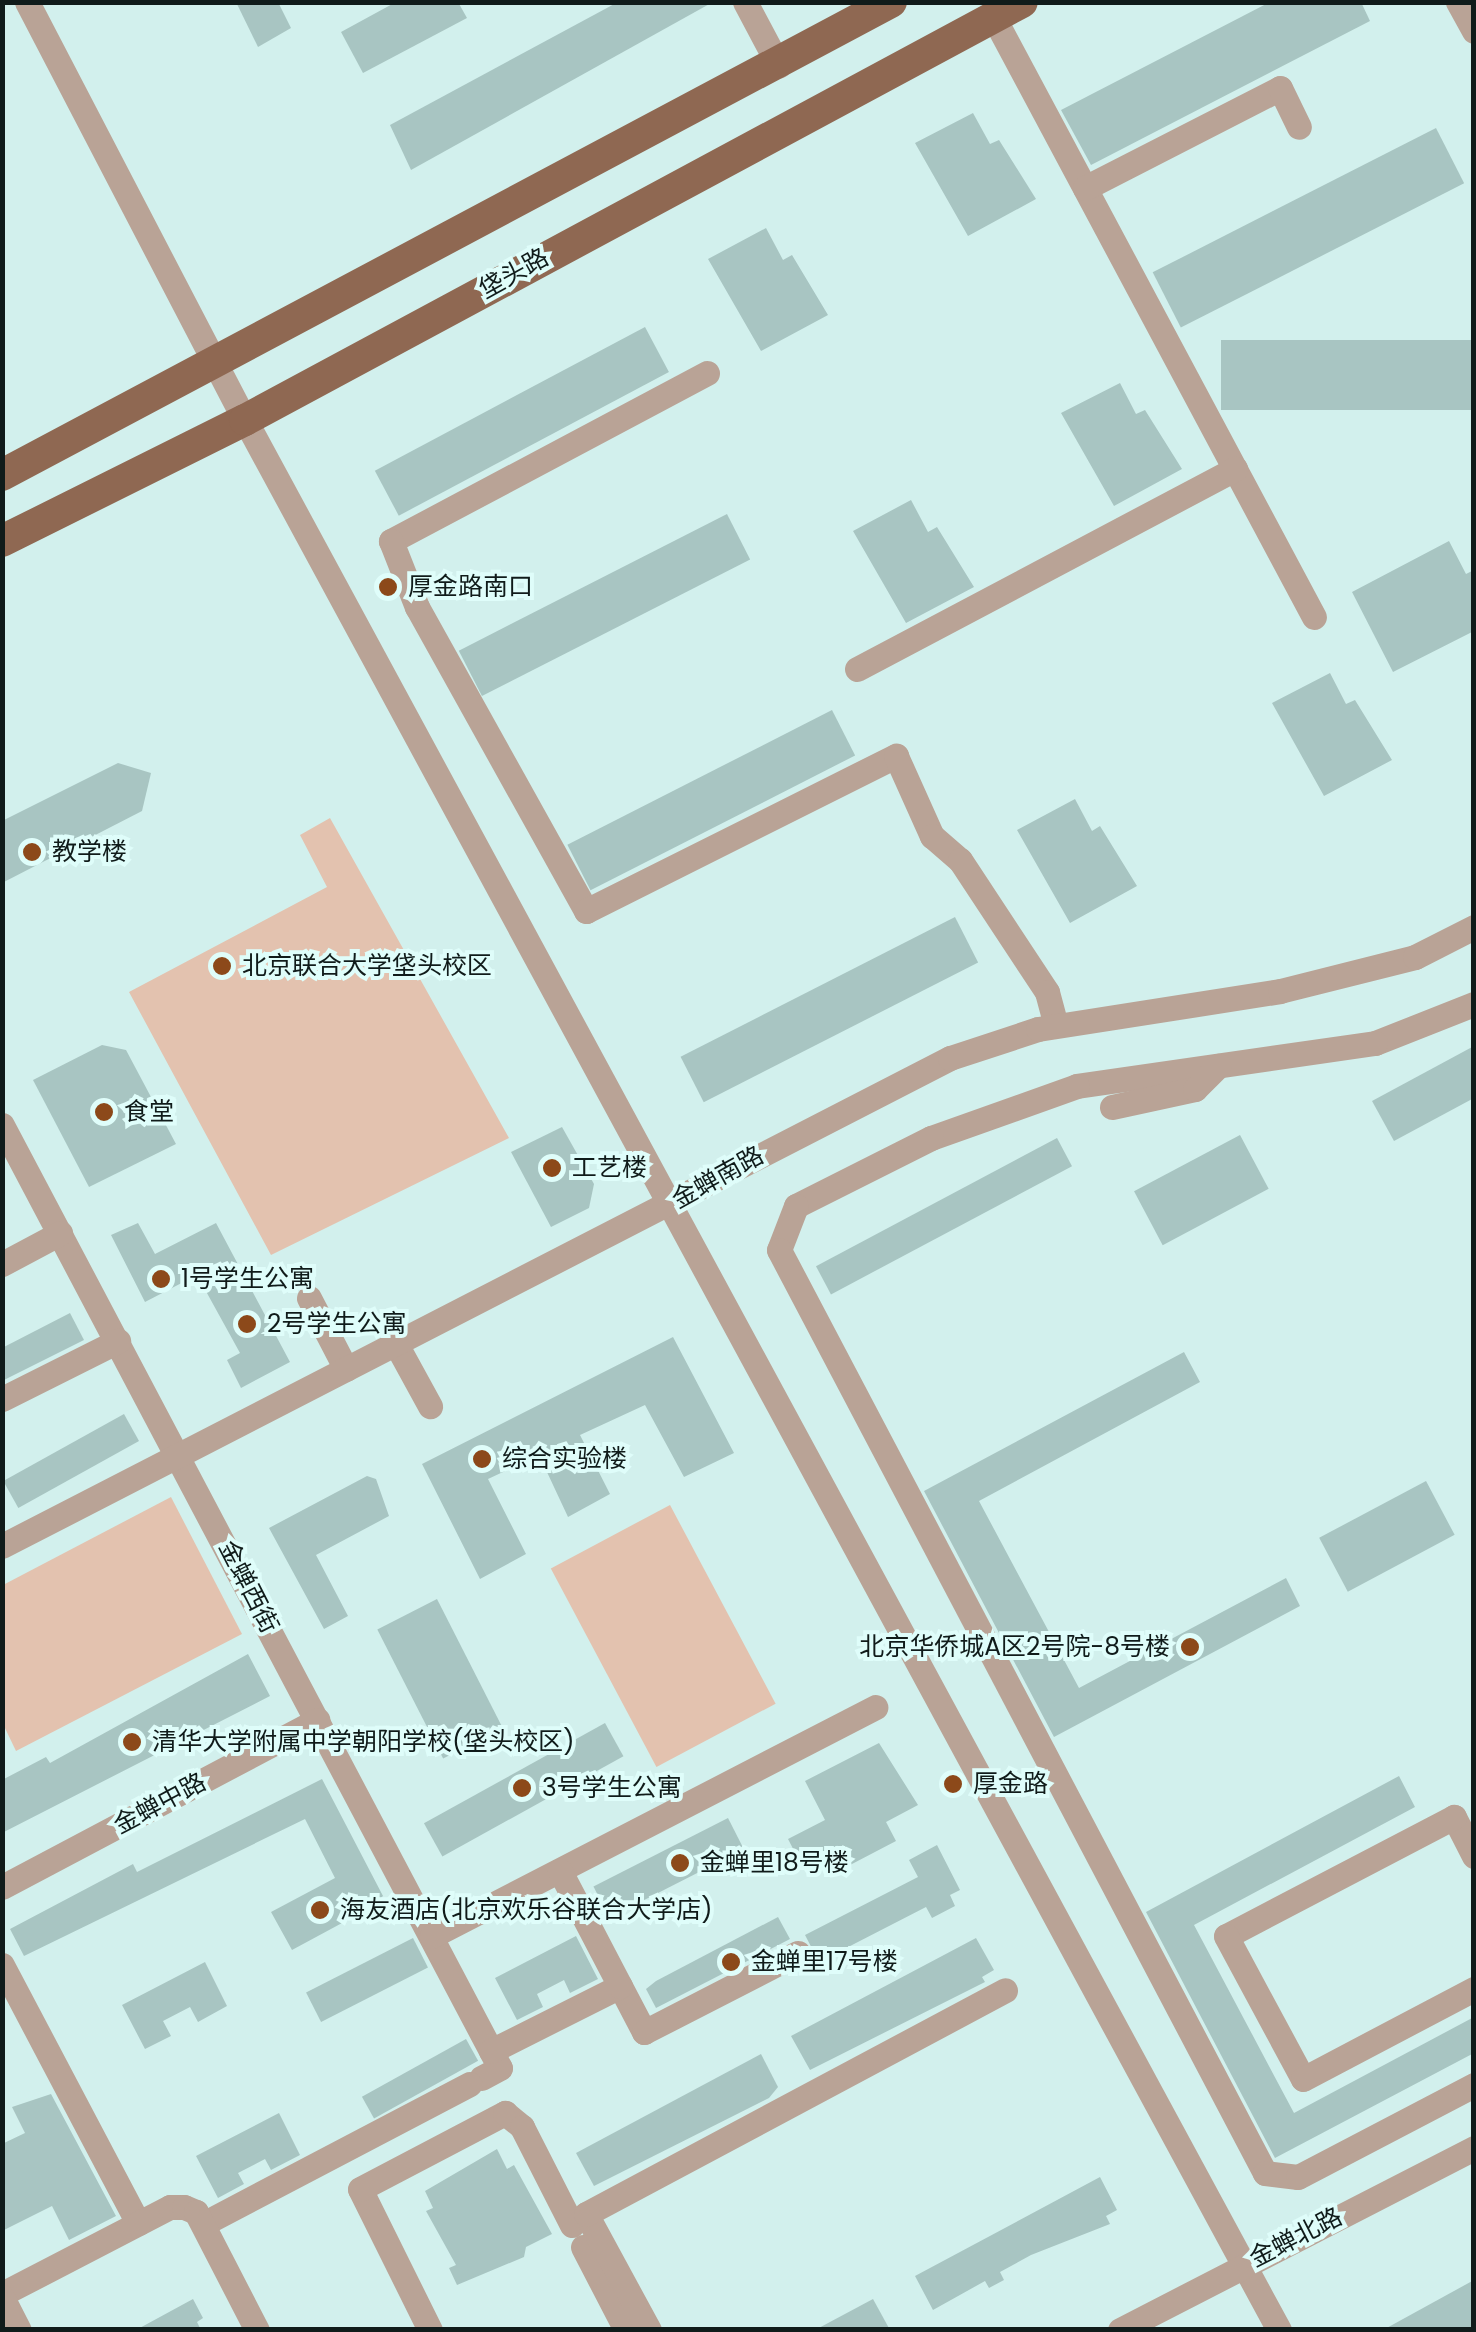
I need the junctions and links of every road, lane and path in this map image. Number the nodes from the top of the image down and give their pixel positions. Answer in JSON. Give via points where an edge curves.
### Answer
{"nodes":[{"id":1,"x":27,"y":2,"type":"edge"},
{"id":2,"x":745,"y":2,"type":"edge"},
{"id":3,"x":891,"y":2,"type":"edge"},
{"id":4,"x":1458,"y":2,"type":"edge"},
{"id":5,"x":1008,"y":10,"type":"edge"},
{"id":6,"x":1474,"y":32,"type":"edge"},
{"id":7,"x":779,"y":66,"type":"junction"},
{"id":8,"x":1299,"y":127,"type":"dead end"},
{"id":9,"x":1085,"y":188,"type":"junction"},
{"id":10,"x":216,"y":363,"type":"junction"},
{"id":11,"x":707,"y":373,"type":"dead end"},
{"id":12,"x":245,"y":420,"type":"junction"},
{"id":13,"x":1235,"y":468,"type":"junction"},
{"id":14,"x":2,"y":475,"type":"edge"},
{"id":15,"x":2,"y":542,"type":"edge"},
{"id":16,"x":1314,"y":617,"type":"dead end"},
{"id":17,"x":857,"y":669,"type":"dead end"},
{"id":18,"x":1474,"y":927,"type":"edge"},
{"id":19,"x":1474,"y":1004,"type":"edge"},
{"id":20,"x":1056,"y":1025,"type":"junction"},
{"id":21,"x":1218,"y":1066,"type":"junction"},
{"id":22,"x":1112,"y":1107,"type":"dead end"},
{"id":23,"x":2,"y":1125,"type":"edge"},
{"id":24,"x":670,"y":1206,"type":"junction"},
{"id":25,"x":60,"y":1233,"type":"junction"},
{"id":26,"x":2,"y":1264,"type":"edge"},
{"id":27,"x":309,"y":1298,"type":"dead end"},
{"id":28,"x":118,"y":1341,"type":"junction"},
{"id":29,"x":396,"y":1344,"type":"junction"},
{"id":30,"x":346,"y":1369,"type":"junction"},
{"id":31,"x":2,"y":1399,"type":"edge"},
{"id":32,"x":430,"y":1406,"type":"dead end"},
{"id":33,"x":178,"y":1454,"type":"junction"},
{"id":34,"x":2,"y":1546,"type":"edge"},
{"id":35,"x":875,"y":1707,"type":"dead end"},
{"id":36,"x":317,"y":1720,"type":"junction"},
{"id":37,"x":1474,"y":1856,"type":"edge"},
{"id":38,"x":560,"y":1872,"type":"junction"},
{"id":39,"x":2,"y":1887,"type":"edge"},
{"id":40,"x":432,"y":1936,"type":"junction"},
{"id":41,"x":798,"y":1953,"type":"dead end"},
{"id":42,"x":2,"y":1965,"type":"edge"},
{"id":43,"x":620,"y":1986,"type":"junction"},
{"id":44,"x":1474,"y":1989,"type":"edge"},
{"id":45,"x":1005,"y":1990,"type":"dead end"},
{"id":46,"x":491,"y":2052,"type":"junction"},
{"id":47,"x":1474,"y":2085,"type":"edge"},
{"id":48,"x":1474,"y":2148,"type":"edge"},
{"id":49,"x":138,"y":2223,"type":"junction"},
{"id":50,"x":203,"y":2224,"type":"junction"},
{"id":51,"x":1246,"y":2264,"type":"junction"},
{"id":52,"x":2,"y":2296,"type":"edge"},
{"id":53,"x":19,"y":2330,"type":"edge"},
{"id":54,"x":258,"y":2330,"type":"edge"},
{"id":55,"x":430,"y":2330,"type":"edge"},
{"id":56,"x":626,"y":2330,"type":"edge"},
{"id":57,"x":648,"y":2330,"type":"edge"},
{"id":58,"x":1120,"y":2330,"type":"edge"},
{"id":59,"x":1279,"y":2330,"type":"edge"}],
"edges":[{"from":1,"to":10,"type":"street"},
{"from":2,"to":7,"type":"street"},
{"from":3,"to":7,"type":"main road"},
{"from":4,"to":6,"type":"street"},
{"from":5,"to":9,"type":"street"},
{"from":5,"to":12,"type":"main road","name":"垡头路"},
{"from":7,"to":10,"type":"main road"},
{"from":8,"to":9,"type":"street","via":[[1280,88]]},
{"from":9,"to":13,"type":"street"},
{"from":10,"to":12,"type":"street"},
{"from":10,"to":14,"type":"main road"},
{"from":11,"to":20,"type":"street","via":[[392,541],[417,606],[586,912],[896,756],[932,836],[971,876],[1046,992]]},
{"from":12,"to":15,"type":"main road","name":"垡头路"},
{"from":12,"to":24,"type":"street"},
{"from":13,"to":16,"type":"street"},
{"from":13,"to":17,"type":"street"},
{"from":18,"to":20,"type":"street","name":"金蝉南路","via":[[1415,957],[1280,992]]},
{"from":19,"to":21,"type":"street","via":[[1376,1043]]},
{"from":20,"to":24,"type":"street","name":"金蝉南路","via":[[950,1058],[708,1179]]},
{"from":21,"to":22,"type":"street","via":[[1194,1089]]},
{"from":21,"to":47,"type":"street","via":[[1077,1086],[931,1138],[796,1206],[780,1250],[1265,2173],[1298,2177]]},
{"from":23,"to":25,"type":"street","name":"金蝉西街"},
{"from":24,"to":29,"type":"street","name":"金蝉南路"},
{"from":24,"to":51,"type":"street"},
{"from":25,"to":26,"type":"street"},
{"from":25,"to":28,"type":"street","name":"金蝉西街"},
{"from":27,"to":30,"type":"street"},
{"from":28,"to":31,"type":"street"},
{"from":28,"to":33,"type":"street","name":"金蝉西街"},
{"from":29,"to":30,"type":"street","name":"金蝉南路"},
{"from":29,"to":32,"type":"street"},
{"from":30,"to":33,"type":"street","name":"金蝉南路"},
{"from":33,"to":34,"type":"street","name":"金蝉南路"},
{"from":33,"to":36,"type":"street","name":"金蝉西街"},
{"from":35,"to":38,"type":"street"},
{"from":36,"to":39,"type":"street","name":"金蝉中路"},
{"from":36,"to":40,"type":"street","name":"金蝉西街"},
{"from":37,"to":44,"type":"street","via":[[1454,1817],[1226,1936],[1303,2079]]},
{"from":38,"to":40,"type":"street"},
{"from":38,"to":43,"type":"street"},
{"from":40,"to":46,"type":"street","name":"金蝉西街"},
{"from":41,"to":43,"type":"street","via":[[644,2032]]},
{"from":42,"to":49,"type":"street"},
{"from":43,"to":46,"type":"street"},
{"from":45,"to":57,"type":"street","via":[[586,2214]]},
{"from":46,"to":50,"type":"street","via":[[500,2068]]},
{"from":48,"to":51,"type":"street","name":"金蝉北路"},
{"from":49,"to":50,"type":"street","via":[[184,2207]]},
{"from":49,"to":52,"type":"street"},
{"from":50,"to":54,"type":"street"},
{"from":51,"to":58,"type":"street","name":"金蝉北路"},
{"from":51,"to":59,"type":"street"},
{"from":52,"to":53,"type":"street"},
{"from":55,"to":56,"type":"street","via":[[360,2188],[504,2113],[522,2127]]}]}
